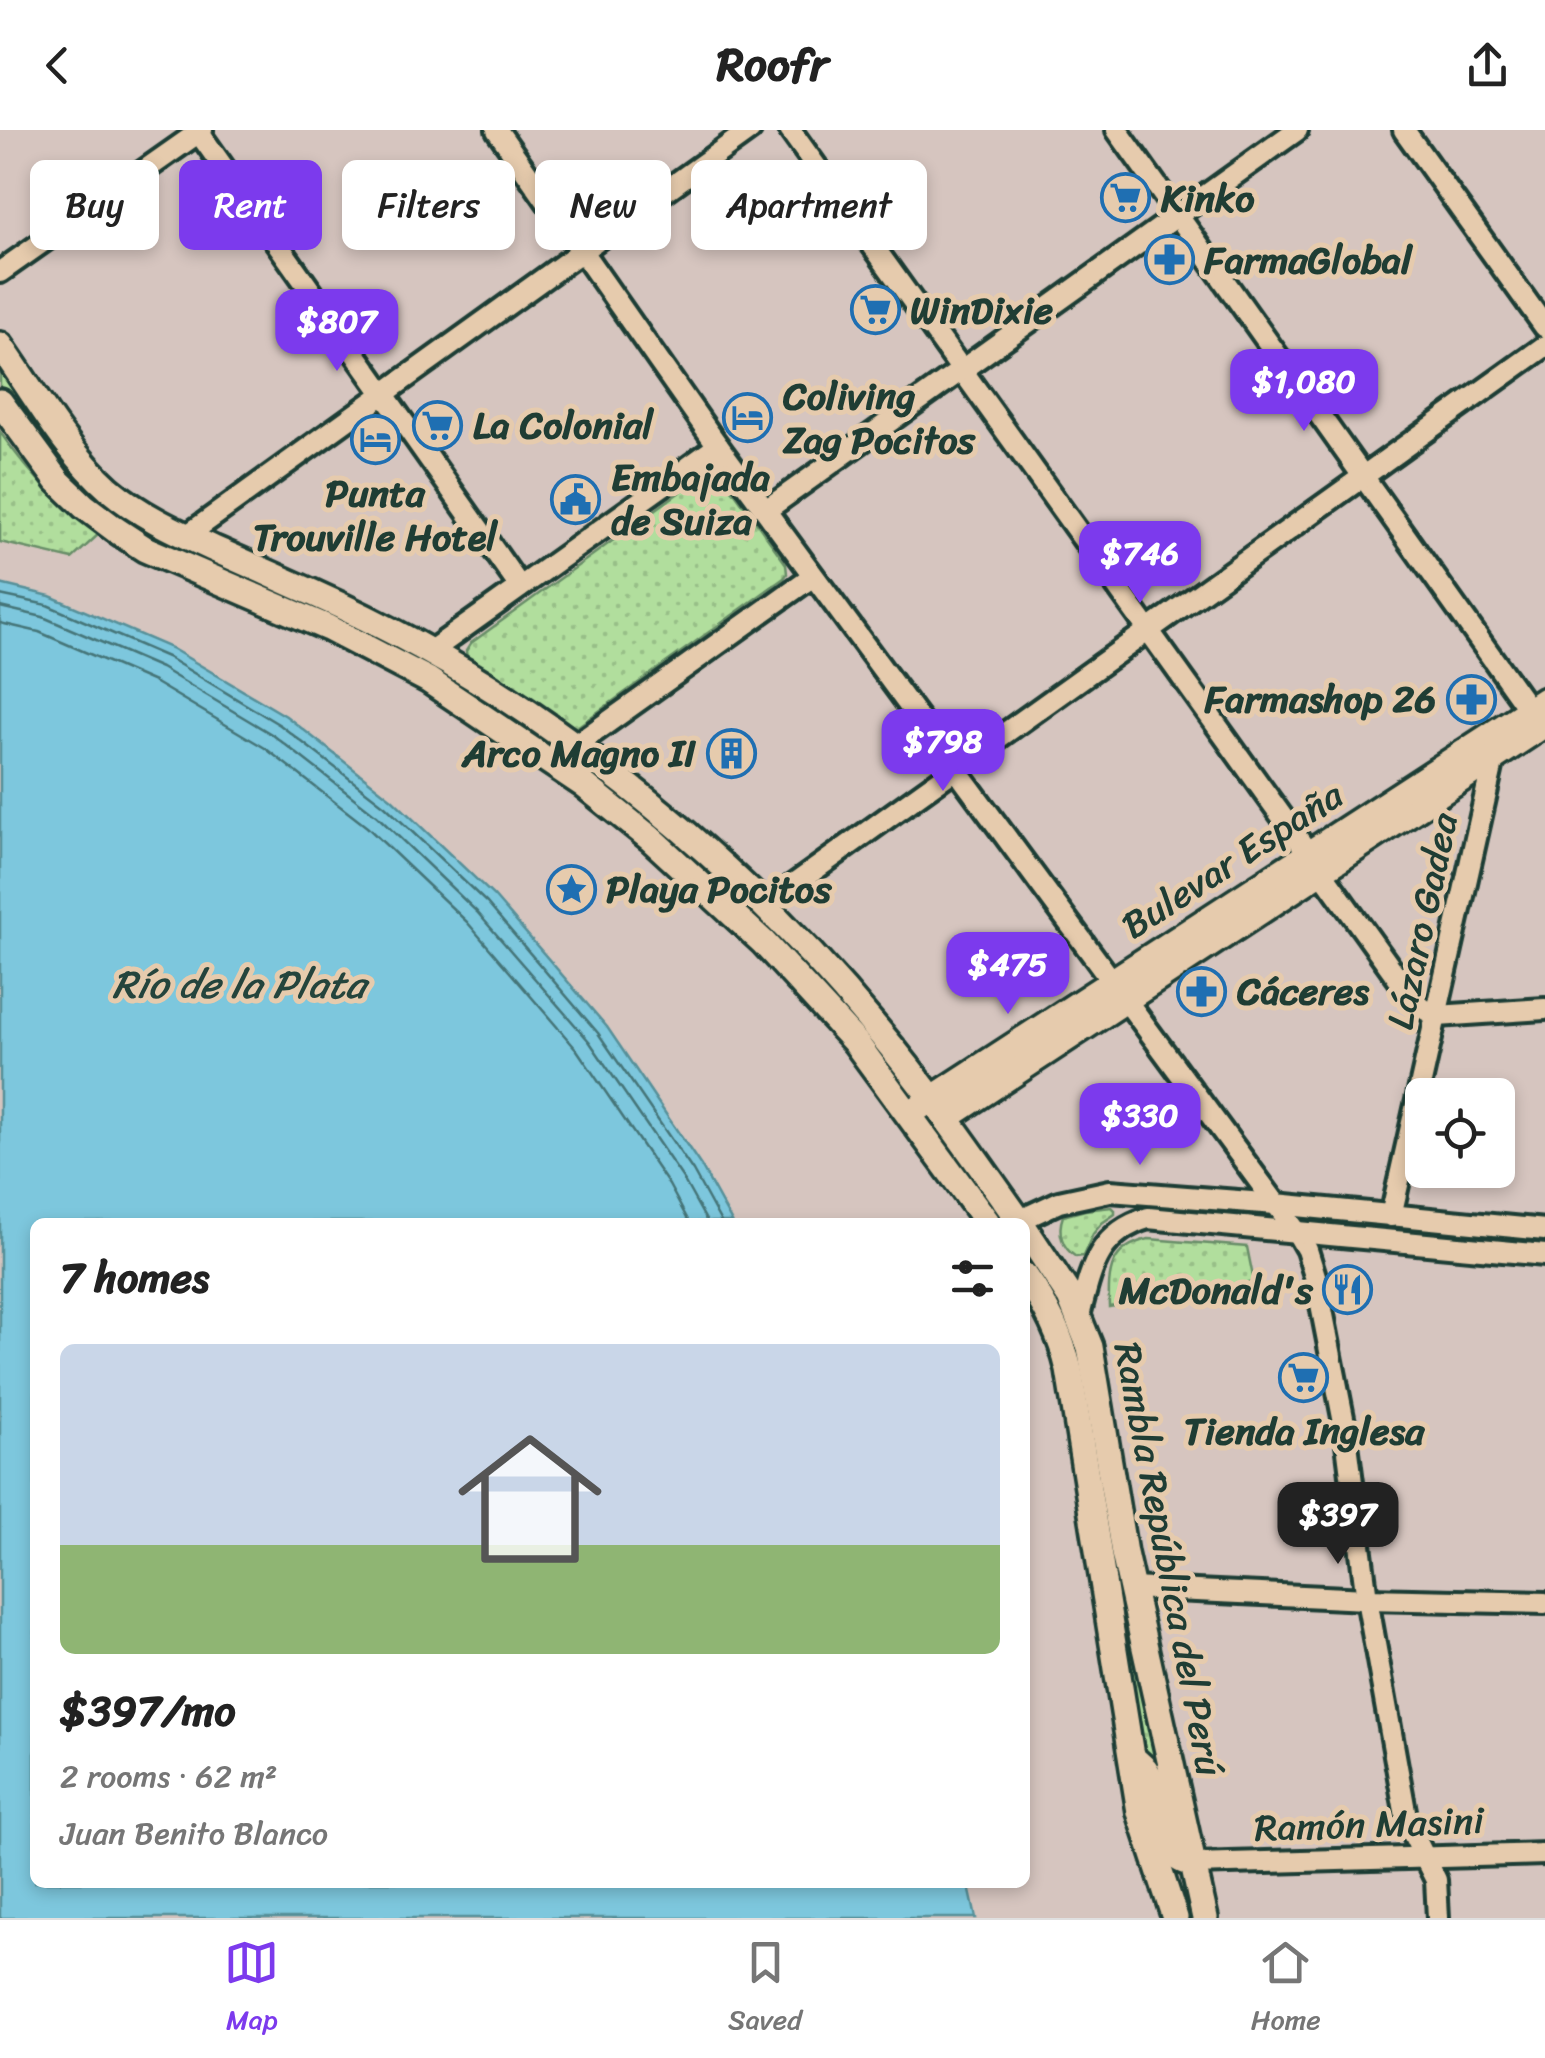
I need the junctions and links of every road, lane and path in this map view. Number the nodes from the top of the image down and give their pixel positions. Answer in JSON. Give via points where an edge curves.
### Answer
{"nodes":[{"id":1,"x":497,"y":130,"type":"edge"},
{"id":2,"x":750,"y":130,"type":"edge"},
{"id":3,"x":790,"y":130,"type":"edge"},
{"id":4,"x":1117,"y":130,"type":"edge"},
{"id":5,"x":1297,"y":130,"type":"edge"},
{"id":6,"x":1404,"y":130,"type":"edge"},
{"id":7,"x":199,"y":131,"type":"edge"},
{"id":8,"x":1178,"y":215,"type":"junction"},
{"id":9,"x":583,"y":251,"type":"junction"},
{"id":10,"x":0,"y":272,"type":"edge"},
{"id":11,"x":1545,"y":327,"type":"edge"},
{"id":12,"x":0,"y":344,"type":"edge"},
{"id":13,"x":1545,"y":346,"type":"edge"},
{"id":14,"x":961,"y":371,"type":"junction"},
{"id":15,"x":382,"y":395,"type":"junction"},
{"id":16,"x":0,"y":402,"type":"edge"},
{"id":17,"x":718,"y":446,"type":"junction"},
{"id":18,"x":1365,"y":476,"type":"junction"},
{"id":19,"x":766,"y":510,"type":"junction"},
{"id":20,"x":186,"y":536,"type":"junction"},
{"id":21,"x":813,"y":576,"type":"junction"},
{"id":22,"x":520,"y":587,"type":"junction"},
{"id":23,"x":1150,"y":629,"type":"junction"},
{"id":24,"x":431,"y":652,"type":"junction"},
{"id":25,"x":1540,"y":715,"type":"edge"},
{"id":26,"x":576,"y":746,"type":"junction"},
{"id":27,"x":1494,"y":758,"type":"junction"},
{"id":28,"x":956,"y":768,"type":"junction"},
{"id":29,"x":1316,"y":862,"type":"junction"},
{"id":30,"x":764,"y":906,"type":"junction"},
{"id":31,"x":1120,"y":992,"type":"junction"},
{"id":32,"x":1545,"y":1009,"type":"edge"},
{"id":33,"x":1437,"y":1016,"type":"junction"},
{"id":34,"x":939,"y":1108,"type":"junction"},
{"id":35,"x":910,"y":1114,"type":"junction"},
{"id":36,"x":1276,"y":1204,"type":"junction"},
{"id":37,"x":1391,"y":1216,"type":"junction"},
{"id":38,"x":984,"y":1218,"type":"edge"},
{"id":39,"x":1016,"y":1218,"type":"edge"},
{"id":40,"x":1030,"y":1218,"type":"edge"},
{"id":41,"x":1545,"y":1230,"type":"edge"},
{"id":42,"x":1296,"y":1231,"type":"junction"},
{"id":43,"x":1030,"y":1238,"type":"edge"},
{"id":44,"x":1545,"y":1255,"type":"edge"},
{"id":45,"x":1030,"y":1284,"type":"edge"},
{"id":46,"x":1080,"y":1316,"type":"junction"},
{"id":47,"x":1131,"y":1588,"type":"junction"},
{"id":48,"x":1367,"y":1599,"type":"junction"},
{"id":49,"x":1545,"y":1603,"type":"edge"},
{"id":50,"x":1130,"y":1754,"type":"junction"},
{"id":51,"x":1545,"y":1854,"type":"edge"},
{"id":52,"x":1425,"y":1857,"type":"junction"},
{"id":53,"x":1194,"y":1864,"type":"junction"},
{"id":54,"x":1175,"y":1918,"type":"edge"},
{"id":55,"x":1205,"y":1918,"type":"edge"},
{"id":56,"x":1438,"y":1918,"type":"edge"}],
"edges":[{"from":1,"to":9,"type":"street"},
{"from":2,"to":9,"type":"street"},
{"from":3,"to":14,"type":"street"},
{"from":4,"to":8,"type":"street"},
{"from":5,"to":8,"type":"street"},
{"from":6,"to":11,"type":"street"},
{"from":7,"to":10,"type":"street"},
{"from":7,"to":15,"type":"street"},
{"from":8,"to":14,"type":"street"},
{"from":8,"to":18,"type":"street"},
{"from":9,"to":15,"type":"street"},
{"from":9,"to":17,"type":"street"},
{"from":12,"to":20,"type":"main road","name":"Rambla República del Perú","via":[[88,469],[132,507]]},
{"from":13,"to":18,"type":"street"},
{"from":14,"to":19,"type":"street"},
{"from":14,"to":23,"type":"street"},
{"from":15,"to":20,"type":"street"},
{"from":15,"to":22,"type":"street"},
{"from":16,"to":35,"type":"main road","via":[[58,482],[116,530],[444,690],[651,838],[762,942],[856,1043]]},
{"from":17,"to":19,"type":"street"},
{"from":17,"to":22,"type":"street"},
{"from":18,"to":23,"type":"street"},
{"from":18,"to":25,"type":"street"},
{"from":19,"to":21,"type":"street"},
{"from":20,"to":24,"type":"main road","name":"Rambla República del Perú"},
{"from":21,"to":26,"type":"street"},
{"from":21,"to":28,"type":"street"},
{"from":22,"to":24,"type":"street"},
{"from":23,"to":28,"type":"street"},
{"from":23,"to":29,"type":"street"},
{"from":24,"to":26,"type":"main road","name":"Rambla República del Perú"},
{"from":25,"to":27,"type":"main road","name":"Bulevar España"},
{"from":25,"to":29,"type":"main road","name":"Bulevar España"},
{"from":26,"to":30,"type":"main road","name":"Rambla República del Perú","via":[[669,818]]},
{"from":27,"to":29,"type":"main road","name":"Bulevar España"},
{"from":27,"to":33,"type":"street","name":"Lázaro Gadea"},
{"from":28,"to":30,"type":"street"},
{"from":28,"to":31,"type":"street"},
{"from":29,"to":31,"type":"main road","name":"Bulevar España"},
{"from":29,"to":33,"type":"street","via":[[1412,998]]},
{"from":30,"to":34,"type":"main road","name":"Rambla República del Perú","via":[[875,1026]]},
{"from":31,"to":34,"type":"main road","name":"Bulevar España"},
{"from":31,"to":36,"type":"street"},
{"from":32,"to":33,"type":"street"},
{"from":33,"to":37,"type":"street","name":"Lázaro Gadea"},
{"from":34,"to":35,"type":"main road","name":"Bulevar España"},
{"from":34,"to":39,"type":"main road","name":"Rambla República del Perú"},
{"from":35,"to":38,"type":"main road"},
{"from":36,"to":37,"type":"street"},
{"from":36,"to":40,"type":"street","via":[[1110,1191],[1059,1202]]},
{"from":36,"to":42,"type":"street"},
{"from":37,"to":41,"type":"street"},
{"from":42,"to":44,"type":"street"},
{"from":42,"to":46,"type":"street","via":[[1137,1221],[1116,1232],[1100,1253]]},
{"from":42,"to":48,"type":"street","via":[[1316,1279],[1336,1382]]},
{"from":43,"to":46,"type":"main road","name":"Rambla República del Perú"},
{"from":45,"to":50,"type":"main road","name":"Rambla República del Perú","via":[[1069,1370]]},
{"from":46,"to":47,"type":"main road","name":"Rambla República del Perú"},
{"from":47,"to":48,"type":"street"},
{"from":47,"to":53,"type":"main road","name":"Rambla República del Perú"},
{"from":48,"to":49,"type":"street"},
{"from":48,"to":52,"type":"street","via":[[1408,1822]]},
{"from":50,"to":53,"type":"main road","via":[[1150,1779],[1174,1856]]},
{"from":50,"to":54,"type":"main road","name":"Rambla República del Perú","via":[[1140,1812]]},
{"from":51,"to":52,"type":"street","name":"Ramón Masini"},
{"from":52,"to":53,"type":"street","name":"Ramón Masini"},
{"from":52,"to":56,"type":"street","via":[[1436,1880]]},
{"from":53,"to":55,"type":"main road","name":"Rambla República del Perú"}]}
